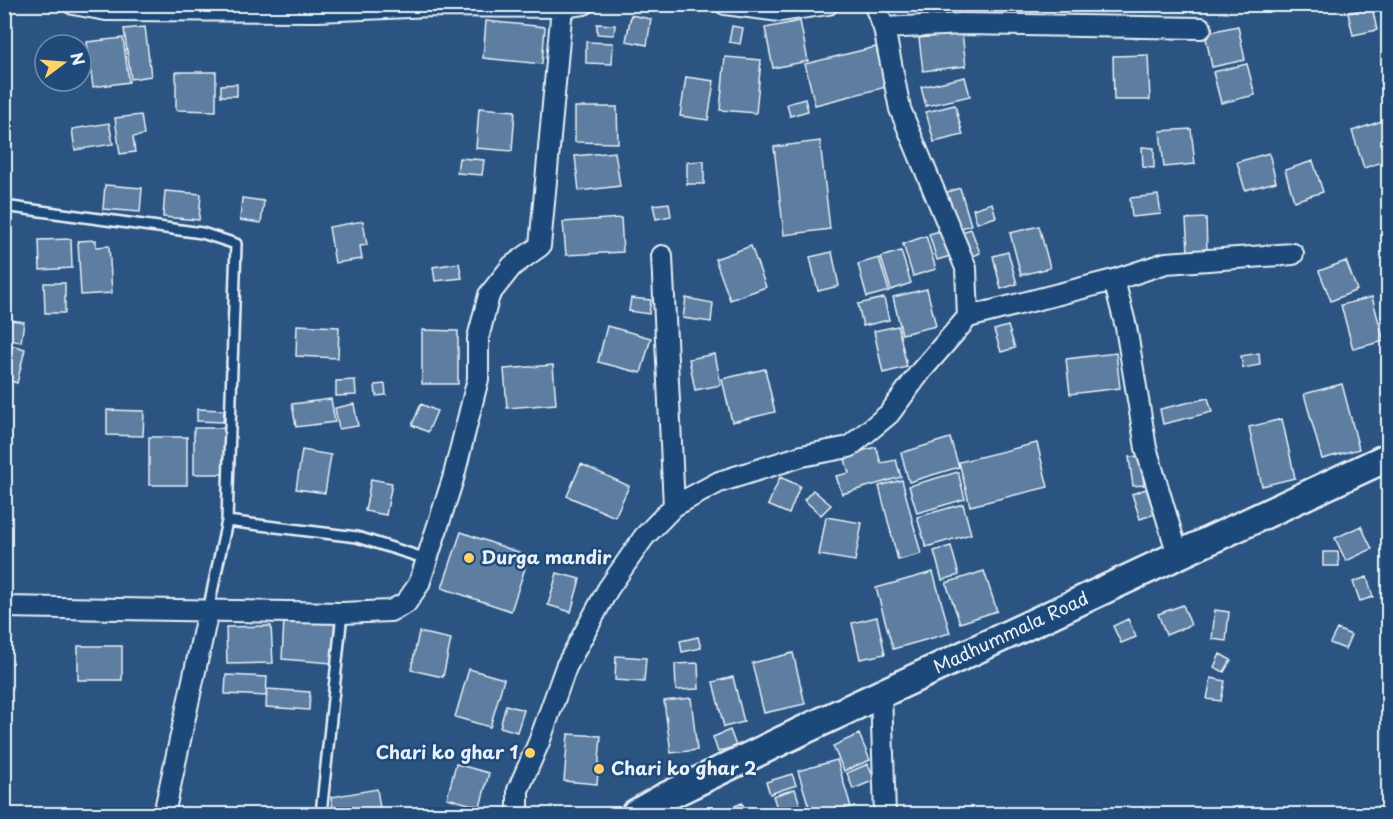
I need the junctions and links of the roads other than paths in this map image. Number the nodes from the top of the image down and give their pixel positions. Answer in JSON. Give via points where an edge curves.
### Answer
{"nodes":[{"id":1,"x":73,"y":4,"type":"edge"},
{"id":2,"x":584,"y":4,"type":"edge"},
{"id":3,"x":725,"y":4,"type":"edge"},
{"id":4,"x":828,"y":4,"type":"edge"},
{"id":5,"x":874,"y":4,"type":"edge"},
{"id":6,"x":562,"y":8,"type":"junction"},
{"id":7,"x":884,"y":28,"type":"junction"},
{"id":8,"x":1201,"y":28,"type":"dead end"},
{"id":9,"x":4,"y":206,"type":"edge"},
{"id":10,"x":1293,"y":254,"type":"dead end"},
{"id":11,"x":662,"y":256,"type":"dead end"},
{"id":12,"x":1114,"y":280,"type":"junction"},
{"id":13,"x":968,"y":317,"type":"junction"},
{"id":14,"x":1389,"y":457,"type":"edge"},
{"id":15,"x":674,"y":506,"type":"junction"},
{"id":16,"x":227,"y":521,"type":"junction"},
{"id":17,"x":1178,"y":555,"type":"junction"},
{"id":18,"x":427,"y":559,"type":"junction"},
{"id":19,"x":4,"y":607,"type":"edge"},
{"id":20,"x":208,"y":611,"type":"junction"},
{"id":21,"x":342,"y":613,"type":"junction"},
{"id":22,"x":881,"y":694,"type":"junction"},
{"id":23,"x":665,"y":806,"type":"edge"},
{"id":24,"x":164,"y":814,"type":"edge"},
{"id":25,"x":321,"y":814,"type":"edge"},
{"id":26,"x":518,"y":814,"type":"edge"},
{"id":27,"x":635,"y":814,"type":"edge"},
{"id":28,"x":885,"y":814,"type":"edge"}],
"edges":[{"from":1,"to":6,"type":"street","via":[[106,10]]},
{"from":2,"to":6,"type":"street"},
{"from":3,"to":4,"type":"street","via":[[780,11]]},
{"from":5,"to":7,"type":"street"},
{"from":6,"to":18,"type":"street","via":[[540,246],[512,266],[489,295],[478,338],[478,379],[453,479]]},
{"from":7,"to":8,"type":"street","via":[[973,24]]},
{"from":7,"to":13,"type":"street","via":[[900,109],[966,268]]},
{"from":9,"to":16,"type":"lane","via":[[202,233],[236,244]]},
{"from":10,"to":12,"type":"street","via":[[1166,263]]},
{"from":11,"to":15,"type":"street"},
{"from":12,"to":13,"type":"street"},
{"from":12,"to":17,"type":"street","via":[[1146,448]]},
{"from":13,"to":15,"type":"street","via":[[889,414],[849,447],[802,456],[719,482]]},
{"from":14,"to":17,"type":"street","name":"Madhummala Road"},
{"from":15,"to":26,"type":"street","via":[[644,537],[608,589],[566,667],[518,790]]},
{"from":16,"to":18,"type":"lane","via":[[357,537]]},
{"from":16,"to":20,"type":"lane"},
{"from":17,"to":22,"type":"street","name":"Madhummala Road"},
{"from":18,"to":21,"type":"street","via":[[419,584],[406,603],[390,611]]},
{"from":19,"to":20,"type":"street"},
{"from":20,"to":21,"type":"street"},
{"from":20,"to":24,"type":"street"},
{"from":21,"to":25,"type":"lane"},
{"from":22,"to":23,"type":"street","name":"Madhummala Road"},
{"from":22,"to":28,"type":"street"},
{"from":23,"to":27,"type":"street","name":"Madhummala Road"}]}
